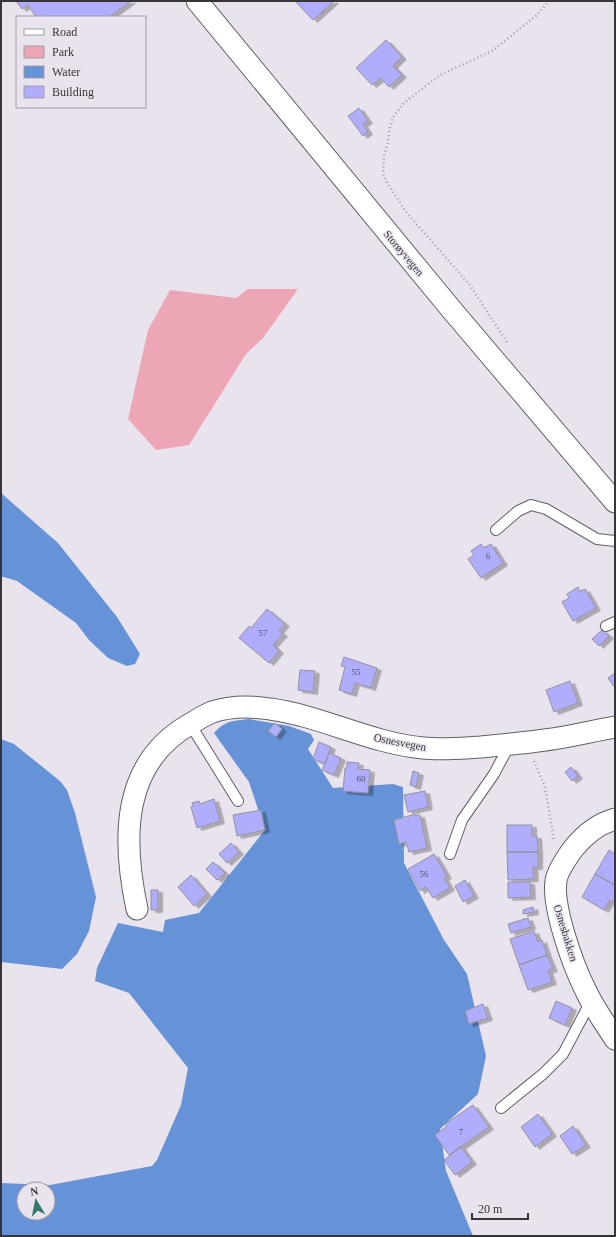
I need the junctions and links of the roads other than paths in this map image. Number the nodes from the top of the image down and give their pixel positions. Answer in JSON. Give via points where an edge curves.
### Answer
{"nodes":[{"id":1,"x":197,"y":1,"type":"edge"},
{"id":2,"x":615,"y":502,"type":"edge"},
{"id":3,"x":496,"y":530,"type":"dead end"},
{"id":4,"x":615,"y":541,"type":"edge"},
{"id":5,"x":190,"y":724,"type":"junction"},
{"id":6,"x":615,"y":726,"type":"edge"},
{"id":7,"x":518,"y":743,"type":"junction"},
{"id":8,"x":238,"y":801,"type":"dead end"},
{"id":9,"x":615,"y":819,"type":"edge"},
{"id":10,"x":450,"y":854,"type":"dead end"},
{"id":11,"x":137,"y":909,"type":"dead end"},
{"id":12,"x":591,"y":1000,"type":"junction"},
{"id":13,"x":615,"y":1039,"type":"edge"},
{"id":14,"x":502,"y":1108,"type":"dead end"}],
"edges":[{"from":1,"to":2,"type":"street","name":"Storøyvegen","via":[[451,309]]},
{"from":3,"to":4,"type":"lane","via":[[518,511],[531,505],[546,509],[597,539]]},
{"from":5,"to":7,"type":"street","name":"Osnesvegen","via":[[211,712],[269,708],[363,735],[424,748]]},
{"from":5,"to":8,"type":"lane"},
{"from":5,"to":11,"type":"street","name":"Osnesvegen","via":[[165,741],[155,752],[146,765],[132,802],[129,848]]},
{"from":6,"to":7,"type":"street","name":"Osnesvegen"},
{"from":7,"to":10,"type":"lane","via":[[462,820]]},
{"from":9,"to":12,"type":"street","name":"Osnesbakken","via":[[583,836],[567,856],[556,880],[556,904],[566,940]]},
{"from":12,"to":13,"type":"street","name":"Osnesbakken"},
{"from":12,"to":14,"type":"lane","via":[[563,1054]]}]}
